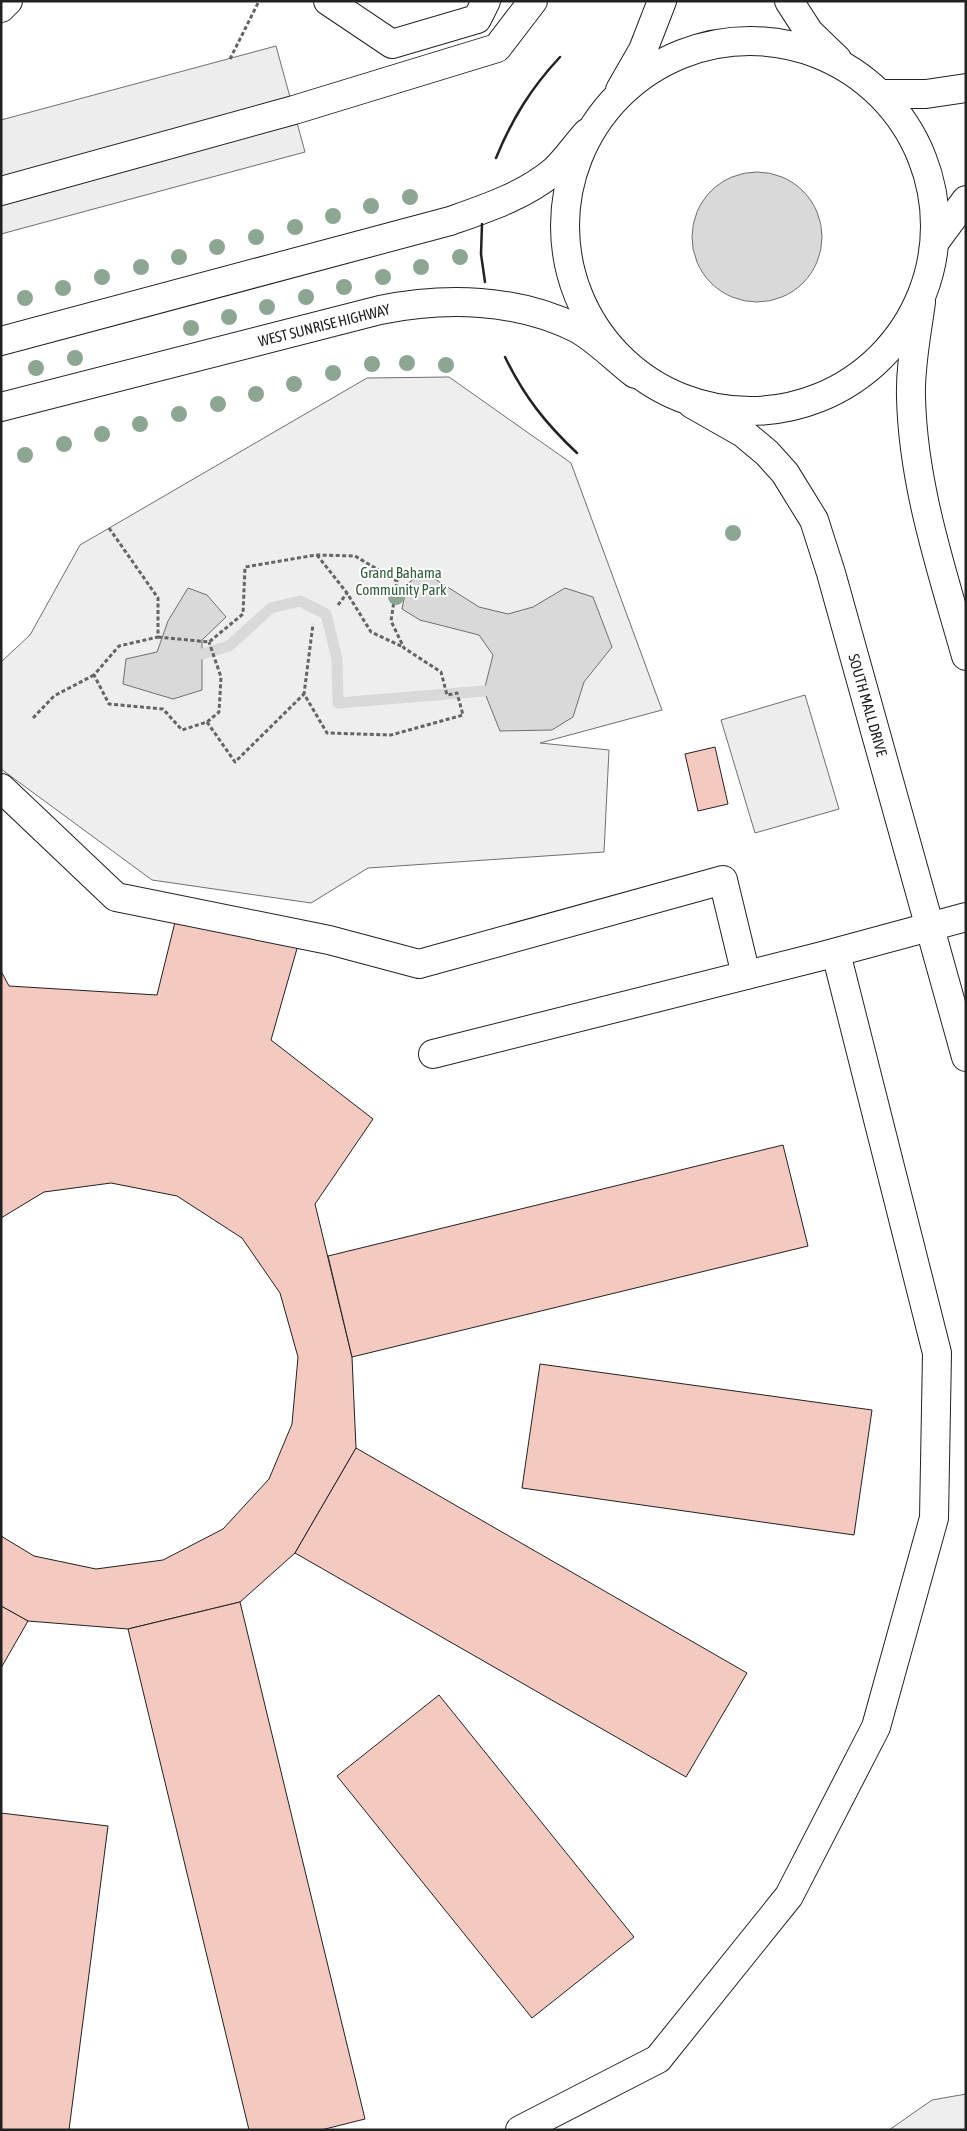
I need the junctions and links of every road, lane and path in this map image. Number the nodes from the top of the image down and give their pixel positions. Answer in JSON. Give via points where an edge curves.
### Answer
{"nodes":[{"id":1,"x":8,"y":1,"type":"edge"},
{"id":2,"x":259,"y":1,"type":"edge"},
{"id":3,"x":328,"y":1,"type":"edge"},
{"id":4,"x":486,"y":1,"type":"edge"},
{"id":5,"x":533,"y":1,"type":"edge"},
{"id":6,"x":662,"y":1,"type":"edge"},
{"id":7,"x":788,"y":1,"type":"edge"},
{"id":8,"x":1,"y":8,"type":"edge"},
{"id":9,"x":230,"y":58,"type":"dead end"},
{"id":10,"x":839,"y":61,"type":"junction"},
{"id":11,"x":966,"y":88,"type":"edge"},
{"id":12,"x":619,"y":92,"type":"junction"},
{"id":13,"x":883,"y":94,"type":"junction"},
{"id":14,"x":587,"y":133,"type":"junction"},
{"id":15,"x":1,"y":191,"type":"edge"},
{"id":16,"x":966,"y":200,"type":"edge"},
{"id":17,"x":937,"y":239,"type":"junction"},
{"id":18,"x":921,"y":302,"type":"junction"},
{"id":19,"x":1,"y":341,"type":"edge"},
{"id":20,"x":635,"y":374,"type":"junction"},
{"id":21,"x":692,"y":404,"type":"junction"},
{"id":22,"x":1,"y":407,"type":"edge"},
{"id":23,"x":109,"y":528,"type":"dead end"},
{"id":24,"x":316,"y":555,"type":"junction"},
{"id":25,"x":347,"y":594,"type":"junction"},
{"id":26,"x":338,"y":605,"type":"dead end"},
{"id":27,"x":313,"y":624,"type":"dead end"},
{"id":28,"x":158,"y":637,"type":"junction"},
{"id":29,"x":209,"y":642,"type":"junction"},
{"id":30,"x":404,"y":648,"type":"junction"},
{"id":31,"x":966,"y":656,"type":"edge"},
{"id":32,"x":94,"y":675,"type":"junction"},
{"id":33,"x":304,"y":694,"type":"junction"},
{"id":34,"x":33,"y":718,"type":"dead end"},
{"id":35,"x":208,"y":722,"type":"junction"},
{"id":36,"x":1,"y":788,"type":"edge"},
{"id":37,"x":966,"y":917,"type":"edge"},
{"id":38,"x":930,"y":927,"type":"junction"},
{"id":39,"x":836,"y":953,"type":"junction"},
{"id":40,"x":746,"y":976,"type":"junction"},
{"id":41,"x":433,"y":1054,"type":"dead end"},
{"id":42,"x":966,"y":1057,"type":"edge"},
{"id":43,"x":520,"y":2130,"type":"edge"}],
"edges":[{"from":1,"to":8,"type":"street"},
{"from":2,"to":9,"type":"path"},
{"from":3,"to":4,"type":"street","via":[[392,44],[477,19]]},
{"from":5,"to":15,"type":"street","via":[[497,48],[294,110]]},
{"from":6,"to":12,"type":"street","via":[[643,50]]},
{"from":7,"to":10,"type":"street","via":[[809,32]]},
{"from":10,"to":12,"type":"street","via":[[752,39],[693,47]]},
{"from":10,"to":13,"type":"street"},
{"from":11,"to":13,"type":"street","via":[[926,94]]},
{"from":12,"to":14,"type":"street"},
{"from":13,"to":17,"type":"street","via":[[926,161]]},
{"from":14,"to":19,"type":"street","via":[[555,170],[526,191],[450,221]]},
{"from":14,"to":20,"type":"street","via":[[567,183],[563,248],[594,331]]},
{"from":16,"to":17,"type":"street"},
{"from":17,"to":18,"type":"street"},
{"from":18,"to":21,"type":"street","via":[[893,347],[824,398],[751,413]]},
{"from":18,"to":31,"type":"street","via":[[911,396],[919,479]]},
{"from":20,"to":21,"type":"street","name":"SOUTH MALL DRIVE"},
{"from":20,"to":22,"type":"street","name":"WEST SUNRISE HIGHWAY","via":[[579,330],[526,310],[488,304],[415,303]]},
{"from":21,"to":38,"type":"street","name":"SOUTH MALL DRIVE","via":[[743,434],[767,453],[785,474],[814,520]]},
{"from":23,"to":28,"type":"path","via":[[158,598]]},
{"from":24,"to":25,"type":"path"},
{"from":24,"to":29,"type":"path","via":[[245,568],[243,614]]},
{"from":24,"to":30,"type":"path","via":[[355,556],[397,580],[392,621]]},
{"from":25,"to":26,"type":"path"},
{"from":25,"to":30,"type":"path","via":[[371,632]]},
{"from":27,"to":33,"type":"path"},
{"from":28,"to":29,"type":"path"},
{"from":28,"to":32,"type":"path","via":[[119,646]]},
{"from":29,"to":35,"type":"path","via":[[221,677],[219,712]]},
{"from":30,"to":33,"type":"path","via":[[441,672],[447,695],[457,693],[463,716],[391,736],[327,734]]},
{"from":32,"to":34,"type":"path","via":[[54,696]]},
{"from":32,"to":35,"type":"path","via":[[109,704],[163,709],[182,730]]},
{"from":33,"to":35,"type":"path","via":[[235,762]]},
{"from":36,"to":40,"type":"street","via":[[116,897],[329,940],[419,964],[723,880]]},
{"from":37,"to":38,"type":"street"},
{"from":38,"to":39,"type":"street"},
{"from":38,"to":42,"type":"street","name":"SOUTH MALL DRIVE"},
{"from":39,"to":40,"type":"street"},
{"from":39,"to":43,"type":"street","via":[[937,1353],[934,1518],[876,1727],[789,1896],[658,2059]]},
{"from":40,"to":41,"type":"street"}]}
